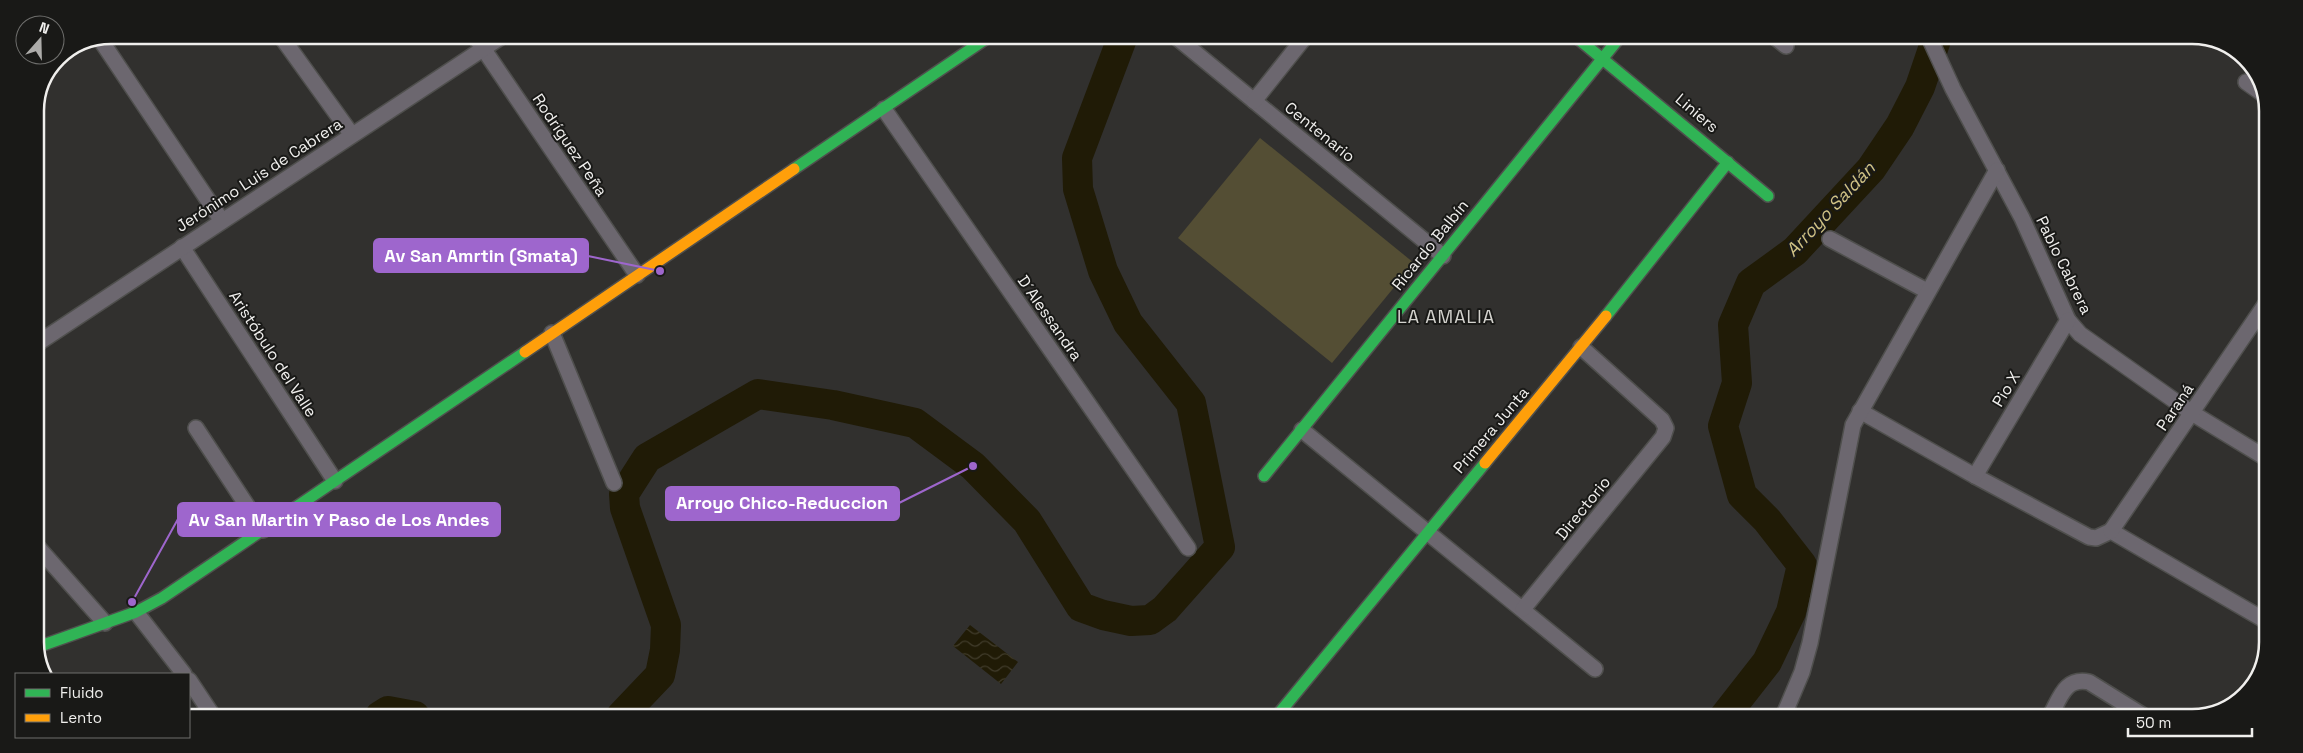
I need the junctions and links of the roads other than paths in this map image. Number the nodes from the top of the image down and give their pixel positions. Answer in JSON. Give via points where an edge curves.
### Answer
{"nodes":[{"id":1,"x":104,"y":44,"type":"edge"},
{"id":2,"x":286,"y":44,"type":"edge"},
{"id":3,"x":480,"y":44,"type":"edge"},
{"id":4,"x":491,"y":44,"type":"edge"},
{"id":5,"x":978,"y":44,"type":"edge"},
{"id":6,"x":1185,"y":44,"type":"edge"},
{"id":7,"x":1299,"y":44,"type":"edge"},
{"id":8,"x":1585,"y":44,"type":"edge"},
{"id":9,"x":1614,"y":44,"type":"edge"},
{"id":10,"x":1932,"y":44,"type":"edge"},
{"id":11,"x":483,"y":49,"type":"junction"},
{"id":12,"x":1602,"y":58,"type":"junction"},
{"id":13,"x":2246,"y":82,"type":"dead end"},
{"id":14,"x":2256,"y":89,"type":"edge"},
{"id":15,"x":1254,"y":101,"type":"junction"},
{"id":16,"x":884,"y":109,"type":"junction"},
{"id":17,"x":352,"y":135,"type":"junction"},
{"id":18,"x":1728,"y":162,"type":"junction"},
{"id":19,"x":1996,"y":170,"type":"junction"},
{"id":20,"x":1768,"y":196,"type":"dead end"},
{"id":21,"x":222,"y":221,"type":"junction"},
{"id":22,"x":1830,"y":239,"type":"dead end"},
{"id":23,"x":182,"y":247,"type":"junction"},
{"id":24,"x":1443,"y":256,"type":"junction"},
{"id":25,"x":637,"y":275,"type":"junction"},
{"id":26,"x":1927,"y":291,"type":"junction"},
{"id":27,"x":2259,"y":314,"type":"edge"},
{"id":28,"x":2068,"y":320,"type":"junction"},
{"id":29,"x":552,"y":333,"type":"junction"},
{"id":30,"x":44,"y":339,"type":"edge"},
{"id":31,"x":1581,"y":346,"type":"junction"},
{"id":32,"x":1860,"y":411,"type":"junction"},
{"id":33,"x":2192,"y":413,"type":"junction"},
{"id":34,"x":196,"y":428,"type":"dead end"},
{"id":35,"x":1302,"y":430,"type":"junction"},
{"id":36,"x":2259,"y":454,"type":"edge"},
{"id":37,"x":1264,"y":476,"type":"dead end"},
{"id":38,"x":1975,"y":476,"type":"junction"},
{"id":39,"x":335,"y":481,"type":"junction"},
{"id":40,"x":614,"y":483,"type":"dead end"},
{"id":41,"x":263,"y":530,"type":"junction"},
{"id":42,"x":2111,"y":531,"type":"junction"},
{"id":43,"x":1427,"y":532,"type":"junction"},
{"id":44,"x":1188,"y":548,"type":"dead end"},
{"id":45,"x":44,"y":554,"type":"edge"},
{"id":46,"x":1523,"y":609,"type":"junction"},
{"id":47,"x":136,"y":612,"type":"junction"},
{"id":48,"x":2259,"y":617,"type":"edge"},
{"id":49,"x":105,"y":623,"type":"junction"},
{"id":50,"x":44,"y":645,"type":"edge"},
{"id":51,"x":1595,"y":669,"type":"dead end"},
{"id":52,"x":183,"y":673,"type":"edge"},
{"id":53,"x":190,"y":682,"type":"edge"},
{"id":54,"x":208,"y":709,"type":"edge"},
{"id":55,"x":1283,"y":709,"type":"edge"},
{"id":56,"x":1786,"y":709,"type":"edge"},
{"id":57,"x":2054,"y":709,"type":"edge"},
{"id":58,"x":2132,"y":709,"type":"edge"}],
"edges":[{"from":1,"to":21,"type":"street"},
{"from":2,"to":17,"type":"street"},
{"from":3,"to":11,"type":"street","name":"Rodríguez Peña"},
{"from":4,"to":11,"type":"street","name":"Jerónimo Luis de Cabrera"},
{"from":5,"to":16,"type":"street"},
{"from":6,"to":15,"type":"street","name":"Centenario"},
{"from":7,"to":15,"type":"street"},
{"from":8,"to":12,"type":"street","name":"Liniers"},
{"from":9,"to":12,"type":"street","name":"Ricardo Balbín"},
{"from":10,"to":19,"type":"street","name":"Pablo Cabrera"},
{"from":11,"to":17,"type":"street","name":"Jerónimo Luis de Cabrera"},
{"from":11,"to":25,"type":"street","name":"Rodríguez Peña"},
{"from":12,"to":18,"type":"street","name":"Liniers"},
{"from":12,"to":24,"type":"street","name":"Ricardo Balbín"},
{"from":13,"to":14,"type":"street"},
{"from":15,"to":24,"type":"street","name":"Centenario"},
{"from":16,"to":25,"type":"street"},
{"from":16,"to":44,"type":"street","name":"D´Alessandra"},
{"from":17,"to":21,"type":"street","name":"Jerónimo Luis de Cabrera"},
{"from":18,"to":20,"type":"street","name":"Liniers"},
{"from":18,"to":31,"type":"street","name":"Primera Junta"},
{"from":19,"to":26,"type":"street"},
{"from":19,"to":28,"type":"street","name":"Pablo Cabrera","via":[[2022,218]]},
{"from":21,"to":23,"type":"street","name":"Jerónimo Luis de Cabrera"},
{"from":22,"to":26,"type":"street"},
{"from":23,"to":30,"type":"street","name":"Jerónimo Luis de Cabrera"},
{"from":23,"to":39,"type":"street","name":"Aristóbulo del Valle"},
{"from":24,"to":35,"type":"street","name":"Ricardo Balbín"},
{"from":25,"to":29,"type":"street"},
{"from":26,"to":32,"type":"street"},
{"from":27,"to":33,"type":"street","name":"Paraná"},
{"from":28,"to":33,"type":"street","name":"Pablo Cabrera","via":[[2080,334]]},
{"from":28,"to":38,"type":"street","name":"Pio X"},
{"from":29,"to":39,"type":"street"},
{"from":29,"to":40,"type":"street"},
{"from":31,"to":43,"type":"street","name":"Primera Junta"},
{"from":31,"to":46,"type":"street","name":"Directorio","via":[[1662,420],[1666,428],[1663,437]]},
{"from":32,"to":38,"type":"street"},
{"from":32,"to":56,"type":"street","via":[[1849,437],[1806,657]]},
{"from":33,"to":36,"type":"street","name":"Pablo Cabrera"},
{"from":33,"to":42,"type":"street","name":"Paraná"},
{"from":34,"to":41,"type":"street"},
{"from":35,"to":37,"type":"street","name":"Ricardo Balbín"},
{"from":35,"to":43,"type":"street"},
{"from":38,"to":42,"type":"street","via":[[2089,536],[2096,538]]},
{"from":39,"to":41,"type":"street"},
{"from":41,"to":47,"type":"street"},
{"from":42,"to":48,"type":"street"},
{"from":43,"to":46,"type":"street"},
{"from":43,"to":55,"type":"street","name":"Primera Junta"},
{"from":45,"to":49,"type":"street"},
{"from":46,"to":51,"type":"street"},
{"from":47,"to":49,"type":"street"},
{"from":47,"to":52,"type":"street"},
{"from":49,"to":50,"type":"street"},
{"from":53,"to":54,"type":"street"},
{"from":57,"to":58,"type":"street","via":[[2068,684],[2078,680],[2089,682]]}]}
